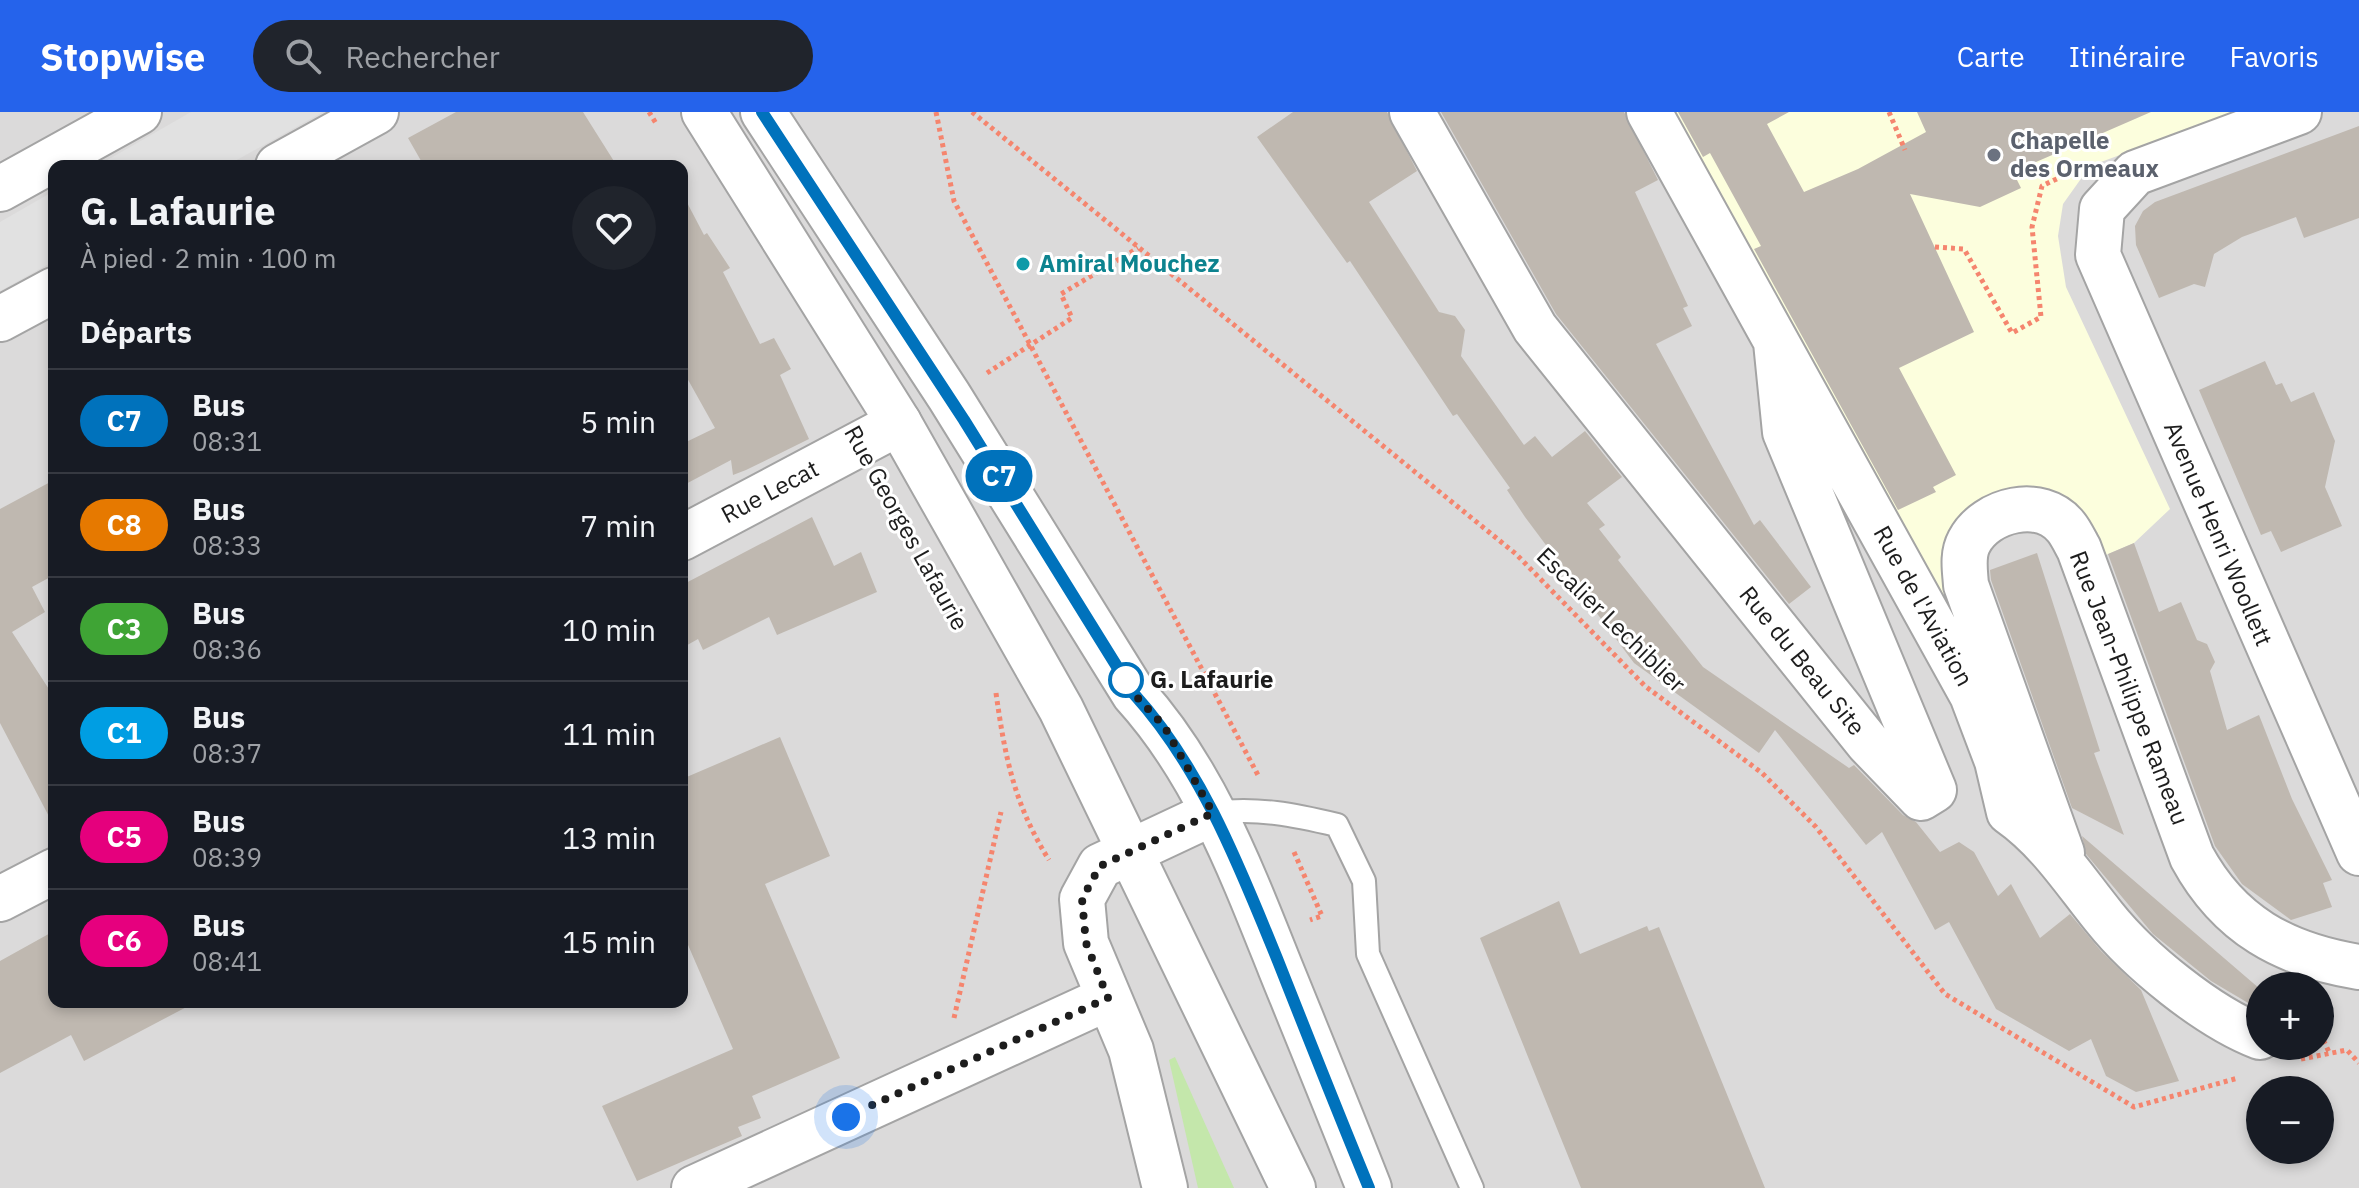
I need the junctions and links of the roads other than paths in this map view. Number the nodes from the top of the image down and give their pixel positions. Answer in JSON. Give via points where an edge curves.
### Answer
{"nodes":[{"id":1,"x":139,"y":112,"type":"edge"},
{"id":2,"x":376,"y":112,"type":"edge"},
{"id":3,"x":704,"y":112,"type":"edge"},
{"id":4,"x":763,"y":112,"type":"edge"},
{"id":5,"x":1412,"y":112,"type":"edge"},
{"id":6,"x":1649,"y":112,"type":"edge"},
{"id":7,"x":2299,"y":112,"type":"edge"},
{"id":8,"x":52,"y":160,"type":"edge"},
{"id":9,"x":289,"y":160,"type":"edge"},
{"id":10,"x":48,"y":162,"type":"edge"},
{"id":11,"x":0,"y":189,"type":"edge"},
{"id":12,"x":48,"y":293,"type":"edge"},
{"id":13,"x":0,"y":319,"type":"edge"},
{"id":14,"x":1776,"y":342,"type":"junction"},
{"id":15,"x":899,"y":423,"type":"junction"},
{"id":16,"x":688,"y":535,"type":"edge"},
{"id":17,"x":1213,"y":813,"type":"junction"},
{"id":18,"x":1130,"y":850,"type":"junction"},
{"id":19,"x":2359,"y":853,"type":"edge"},
{"id":20,"x":2067,"y":867,"type":"junction"},
{"id":21,"x":48,"y":874,"type":"edge"},
{"id":22,"x":0,"y":899,"type":"edge"},
{"id":23,"x":2359,"y":967,"type":"edge"},
{"id":24,"x":1108,"y":998,"type":"junction"},
{"id":25,"x":2246,"y":1029,"type":"edge"},
{"id":26,"x":694,"y":1188,"type":"edge"},
{"id":27,"x":1165,"y":1188,"type":"edge"},
{"id":28,"x":1293,"y":1188,"type":"edge"},
{"id":29,"x":1369,"y":1188,"type":"edge"},
{"id":30,"x":1472,"y":1188,"type":"edge"}],
"edges":[{"from":1,"to":8,"type":"street"},
{"from":2,"to":9,"type":"street"},
{"from":3,"to":15,"type":"street","name":"Rue Georges Lafaurie"},
{"from":4,"to":17,"type":"street","via":[[1134,694],[1164,726]]},
{"from":5,"to":14,"type":"street","name":"Rue du Beau Site","via":[[1535,328],[1868,743],[1921,798],[1934,790],[1785,432]]},
{"from":6,"to":14,"type":"street","name":"Rue de l'Aviation"},
{"from":7,"to":19,"type":"street","name":"Avenue Henri Woollett","via":[[2135,173],[2102,209],[2098,255]]},
{"from":10,"to":11,"type":"street"},
{"from":12,"to":13,"type":"street"},
{"from":14,"to":20,"type":"street","name":"Rue de l'Aviation","via":[[1972,695],[2009,812]]},
{"from":15,"to":16,"type":"street","name":"Rue Lecat"},
{"from":15,"to":18,"type":"street","name":"Rue Georges Lafaurie","via":[[1061,709]]},
{"from":17,"to":18,"type":"street"},
{"from":17,"to":29,"type":"street"},
{"from":17,"to":30,"type":"lane","via":[[1277,811],[1337,825],[1364,881],[1368,954]]},
{"from":18,"to":24,"type":"street","via":[[1100,866],[1082,899],[1086,943]]},
{"from":18,"to":28,"type":"street","name":"Rue Georges Lafaurie"},
{"from":20,"to":23,"type":"street","name":"Rue Jean-Philippe Rameau","via":[[1966,585],[1964,562],[1973,536],[1996,515],[2017,509],[2064,524],[2079,549],[2192,857],[2209,887],[2238,917],[2280,947]]},
{"from":20,"to":25,"type":"street","name":"Rue de l'Aviation","via":[[2138,956]]},
{"from":21,"to":22,"type":"street"},
{"from":24,"to":26,"type":"street"},
{"from":24,"to":27,"type":"street","via":[[1137,1069]]}]}
